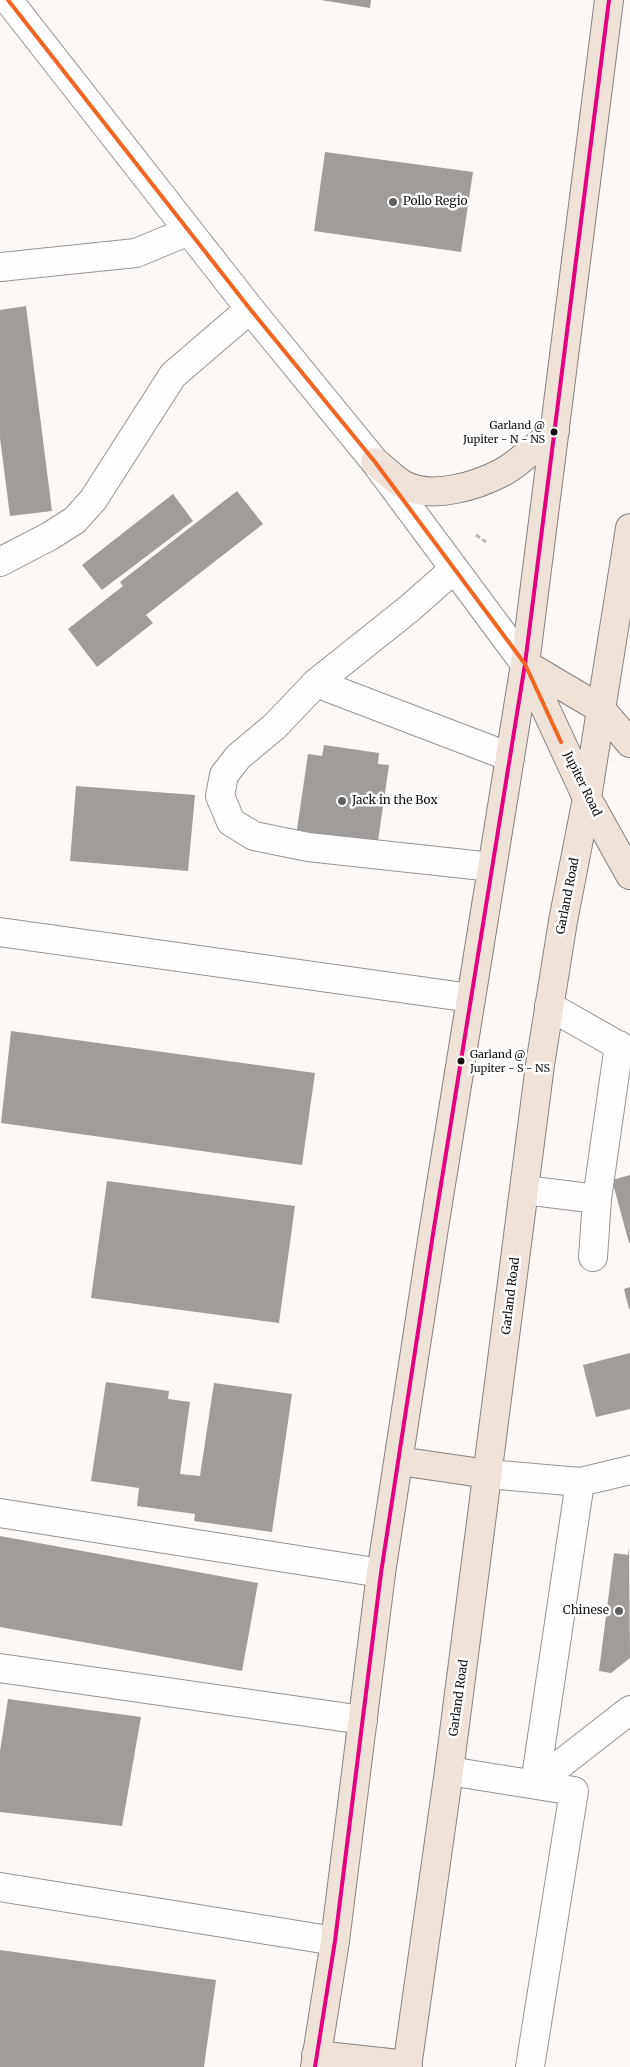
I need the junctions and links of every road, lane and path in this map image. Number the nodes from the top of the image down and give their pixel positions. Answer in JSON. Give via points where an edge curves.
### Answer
{"nodes":[{"id":1,"x":8,"y":0,"type":"edge"},
{"id":2,"x":609,"y":0,"type":"edge"},
{"id":3,"x":189,"y":231,"type":"junction"},
{"id":4,"x":0,"y":267,"type":"edge"},
{"id":5,"x":250,"y":309,"type":"junction"},
{"id":6,"x":555,"y":431,"type":"junction"},
{"id":7,"x":375,"y":462,"type":"junction"},
{"id":8,"x":630,"y":528,"type":"edge"},
{"id":9,"x":0,"y":562,"type":"edge"},
{"id":10,"x":454,"y":568,"type":"junction"},
{"id":11,"x":525,"y":664,"type":"junction"},
{"id":12,"x":316,"y":683,"type":"junction"},
{"id":13,"x":601,"y":710,"type":"junction"},
{"id":14,"x":630,"y":743,"type":"edge"},
{"id":15,"x":510,"y":757,"type":"junction"},
{"id":16,"x":587,"y":798,"type":"junction"},
{"id":17,"x":492,"y":867,"type":"junction"},
{"id":18,"x":630,"y":875,"type":"edge"},
{"id":19,"x":0,"y":932,"type":"edge"},
{"id":20,"x":470,"y":998,"type":"junction"},
{"id":21,"x":549,"y":1006,"type":"junction"},
{"id":22,"x":625,"y":1048,"type":"edge"},
{"id":23,"x":525,"y":1190,"type":"junction"},
{"id":24,"x":597,"y":1199,"type":"junction"},
{"id":25,"x":593,"y":1257,"type":"dead end"},
{"id":26,"x":399,"y":1461,"type":"junction"},
{"id":27,"x":630,"y":1470,"type":"edge"},
{"id":28,"x":488,"y":1474,"type":"junction"},
{"id":29,"x":580,"y":1482,"type":"junction"},
{"id":30,"x":0,"y":1513,"type":"edge"},
{"id":31,"x":381,"y":1573,"type":"junction"},
{"id":32,"x":0,"y":1668,"type":"edge"},
{"id":33,"x":630,"y":1710,"type":"edge"},
{"id":34,"x":363,"y":1720,"type":"junction"},
{"id":35,"x":449,"y":1771,"type":"junction"},
{"id":36,"x":535,"y":1784,"type":"junction"},
{"id":37,"x":0,"y":1888,"type":"edge"},
{"id":38,"x":335,"y":1941,"type":"junction"},
{"id":39,"x":316,"y":2061,"type":"edge"},
{"id":40,"x":412,"y":2066,"type":"edge"},
{"id":41,"x":530,"y":2067,"type":"edge"}],
"edges":[{"from":1,"to":3,"type":"street","name":"Jupiter Road"},
{"from":2,"to":6,"type":"main road"},
{"from":3,"to":4,"type":"street","via":[[136,253]]},
{"from":3,"to":5,"type":"street","name":"Jupiter Road"},
{"from":5,"to":7,"type":"street","name":"Jupiter Road"},
{"from":5,"to":9,"type":"street","via":[[173,375],[93,500],[75,520]]},
{"from":6,"to":7,"type":"main road","via":[[504,471],[450,490],[432,493],[405,486]]},
{"from":6,"to":11,"type":"main road"},
{"from":7,"to":10,"type":"street","name":"Jupiter Road"},
{"from":8,"to":13,"type":"main road","name":"Garland Road"},
{"from":10,"to":11,"type":"street","name":"Jupiter Road"},
{"from":10,"to":12,"type":"street","via":[[410,608]]},
{"from":11,"to":13,"type":"main road","name":"Jupiter Road"},
{"from":11,"to":15,"type":"main road"},
{"from":11,"to":16,"type":"main road","name":"Jupiter Road"},
{"from":12,"to":15,"type":"street"},
{"from":12,"to":17,"type":"street","via":[[275,726],[238,757],[224,775],[220,796],[231,822],[254,836],[308,847]]},
{"from":13,"to":14,"type":"main road","name":"Jupiter Road"},
{"from":13,"to":16,"type":"main road","name":"Garland Road"},
{"from":15,"to":17,"type":"main road"},
{"from":16,"to":18,"type":"main road","name":"Jupiter Road"},
{"from":16,"to":21,"type":"main road","name":"Garland Road"},
{"from":17,"to":20,"type":"main road"},
{"from":19,"to":20,"type":"street"},
{"from":20,"to":26,"type":"main road"},
{"from":21,"to":22,"type":"street"},
{"from":21,"to":23,"type":"main road","name":"Garland Road"},
{"from":22,"to":24,"type":"street"},
{"from":23,"to":24,"type":"street"},
{"from":23,"to":28,"type":"main road","name":"Garland Road"},
{"from":24,"to":25,"type":"street"},
{"from":26,"to":28,"type":"main road"},
{"from":26,"to":31,"type":"main road"},
{"from":27,"to":29,"type":"street"},
{"from":28,"to":29,"type":"street"},
{"from":28,"to":35,"type":"main road","name":"Garland Road"},
{"from":29,"to":36,"type":"street"},
{"from":30,"to":31,"type":"street"},
{"from":31,"to":34,"type":"main road"},
{"from":32,"to":34,"type":"street"},
{"from":33,"to":36,"type":"street"},
{"from":34,"to":38,"type":"main road"},
{"from":35,"to":36,"type":"street"},
{"from":35,"to":40,"type":"main road","name":"Garland Road"},
{"from":36,"to":41,"type":"street","via":[[574,1790]]},
{"from":37,"to":38,"type":"street"},
{"from":38,"to":39,"type":"main road"},
{"from":39,"to":40,"type":"main road"}]}
